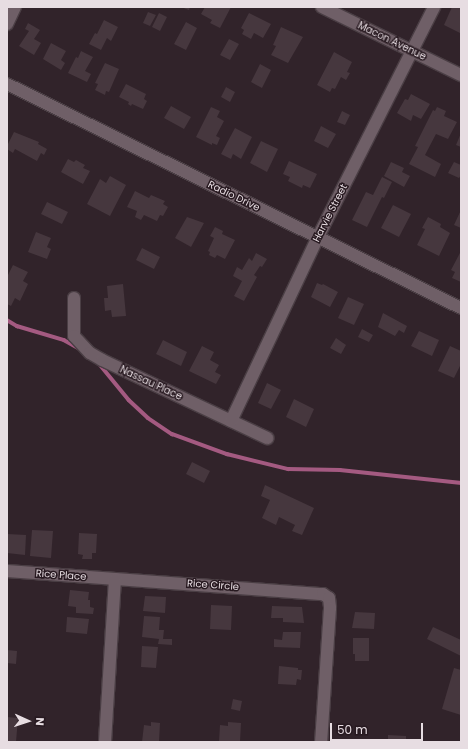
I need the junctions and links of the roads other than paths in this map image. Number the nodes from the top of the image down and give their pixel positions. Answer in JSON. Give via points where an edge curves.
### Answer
{"nodes":[{"id":1,"x":15,"y":7,"type":"edge"},
{"id":2,"x":322,"y":7,"type":"edge"},
{"id":3,"x":434,"y":7,"type":"edge"},
{"id":4,"x":7,"y":24,"type":"edge"},
{"id":5,"x":412,"y":51,"type":"junction"},
{"id":6,"x":461,"y":75,"type":"edge"},
{"id":7,"x":7,"y":84,"type":"edge"},
{"id":8,"x":318,"y":237,"type":"junction"},
{"id":9,"x":74,"y":298,"type":"dead end"},
{"id":10,"x":461,"y":308,"type":"edge"},
{"id":11,"x":231,"y":421,"type":"junction"},
{"id":12,"x":267,"y":438,"type":"dead end"},
{"id":13,"x":7,"y":571,"type":"edge"},
{"id":14,"x":115,"y":579,"type":"junction"},
{"id":15,"x":105,"y":742,"type":"edge"},
{"id":16,"x":321,"y":742,"type":"edge"}],
"edges":[{"from":1,"to":4,"type":"street"},
{"from":2,"to":5,"type":"street","name":"Macon Avenue"},
{"from":3,"to":5,"type":"street","name":"Harvie Street"},
{"from":5,"to":6,"type":"street","name":"Macon Avenue"},
{"from":5,"to":8,"type":"street","name":"Harvie Street"},
{"from":7,"to":8,"type":"street","name":"Radio Drive"},
{"from":8,"to":10,"type":"street","name":"Radio Drive"},
{"from":8,"to":11,"type":"street","name":"Harvie Street"},
{"from":9,"to":11,"type":"street","name":"Nassau Place","via":[[74,336],[90,353]]},
{"from":11,"to":12,"type":"street","name":"Nassau Place"},
{"from":13,"to":14,"type":"street","name":"Rice Place"},
{"from":14,"to":15,"type":"street"},
{"from":14,"to":16,"type":"street","name":"Rice Circle","via":[[303,592],[323,594],[329,598]]}]}
